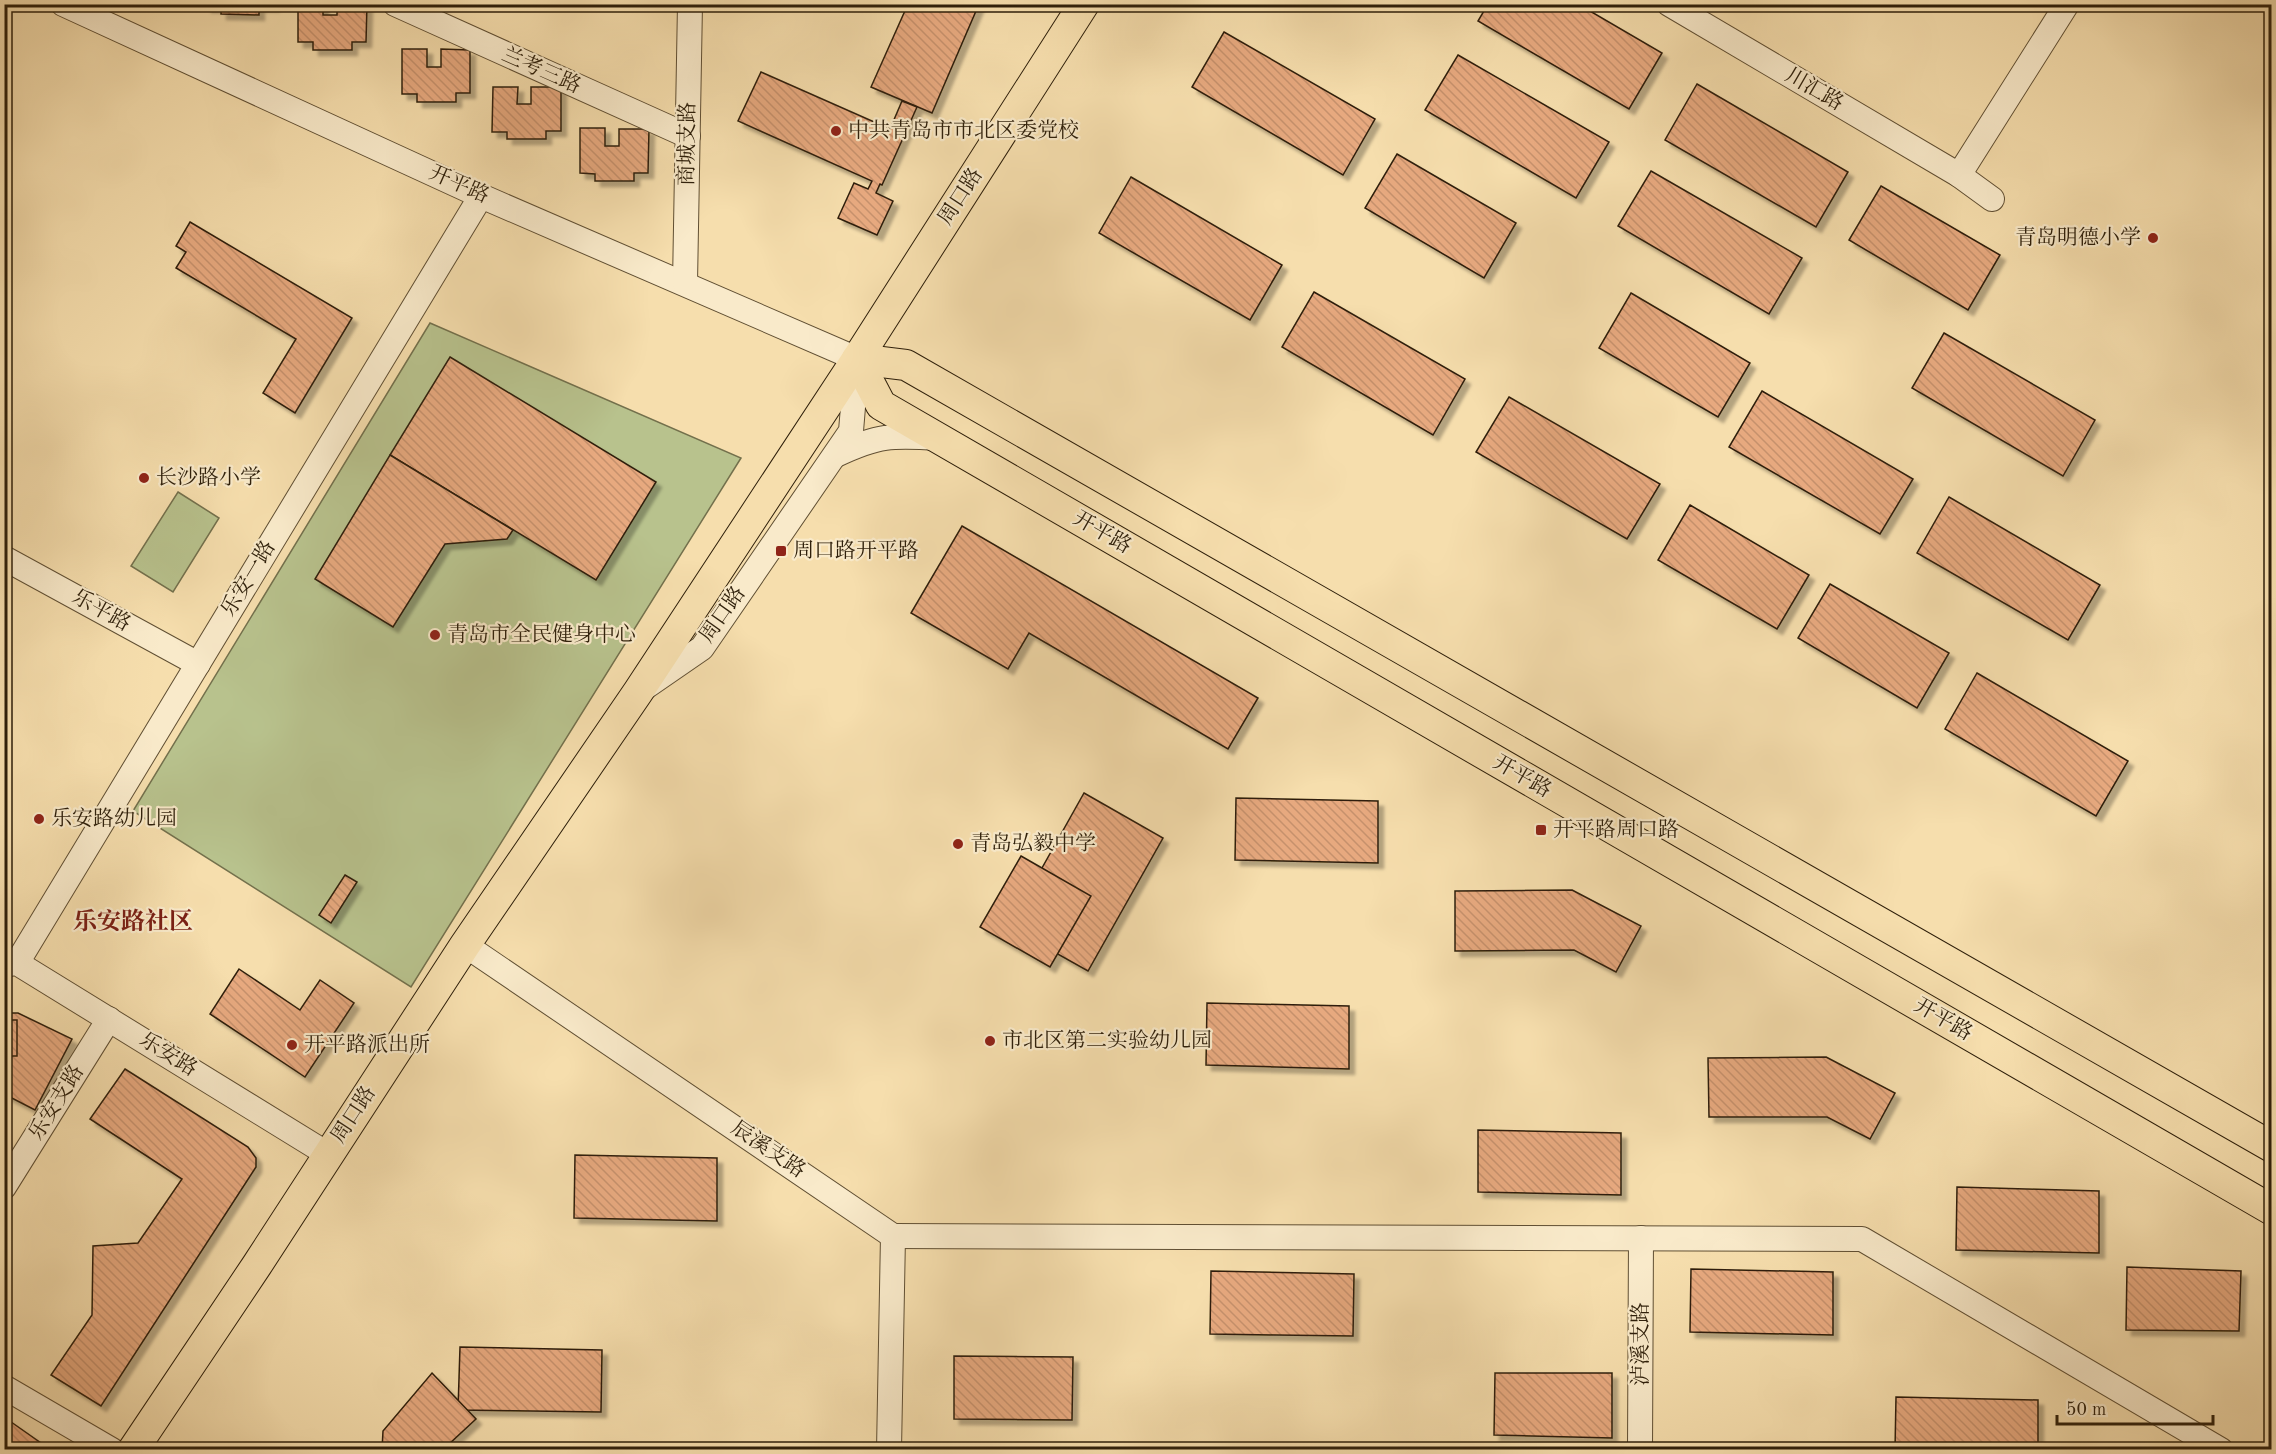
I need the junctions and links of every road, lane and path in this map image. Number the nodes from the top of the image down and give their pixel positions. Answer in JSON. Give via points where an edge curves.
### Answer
{"nodes":[{"id":1,"x":63,"y":4,"type":"edge"},
{"id":2,"x":395,"y":4,"type":"edge"},
{"id":3,"x":690,"y":4,"type":"edge"},
{"id":4,"x":1084,"y":4,"type":"edge"},
{"id":5,"x":1669,"y":4,"type":"edge"},
{"id":6,"x":2067,"y":4,"type":"edge"},
{"id":7,"x":424,"y":11,"type":"edge"},
{"id":8,"x":688,"y":136,"type":"junction"},
{"id":9,"x":1959,"y":175,"type":"junction"},
{"id":10,"x":481,"y":196,"type":"junction"},
{"id":11,"x":1992,"y":199,"type":"dead end"},
{"id":12,"x":685,"y":283,"type":"junction"},
{"id":13,"x":857,"y":359,"type":"junction"},
{"id":14,"x":938,"y":438,"type":"junction"},
{"id":15,"x":834,"y":456,"type":"junction"},
{"id":16,"x":4,"y":558,"type":"edge"},
{"id":17,"x":198,"y":664,"type":"junction"},
{"id":18,"x":638,"y":692,"type":"junction"},
{"id":19,"x":465,"y":945,"type":"junction"},
{"id":20,"x":11,"y":964,"type":"edge"},
{"id":21,"x":109,"y":1019,"type":"junction"},
{"id":22,"x":2271,"y":1147,"type":"edge"},
{"id":23,"x":329,"y":1155,"type":"junction"},
{"id":24,"x":4,"y":1187,"type":"edge"},
{"id":25,"x":2271,"y":1210,"type":"edge"},
{"id":26,"x":893,"y":1236,"type":"junction"},
{"id":27,"x":1641,"y":1238,"type":"junction"},
{"id":28,"x":4,"y":1387,"type":"edge"},
{"id":29,"x":112,"y":1449,"type":"edge"},
{"id":30,"x":133,"y":1449,"type":"edge"},
{"id":31,"x":889,"y":1449,"type":"edge"},
{"id":32,"x":1640,"y":1449,"type":"edge"},
{"id":33,"x":2221,"y":1449,"type":"edge"}],
"edges":[{"from":1,"to":10,"type":"street","name":"开平路"},
{"from":2,"to":7,"type":"street","name":"兰考三路"},
{"from":3,"to":8,"type":"street","name":"商城支路"},
{"from":4,"to":13,"type":"main road","name":"周口路"},
{"from":5,"to":9,"type":"street","name":"川汇路"},
{"from":6,"to":9,"type":"street"},
{"from":7,"to":8,"type":"street","name":"兰考三路"},
{"from":8,"to":12,"type":"street","name":"商城支路"},
{"from":9,"to":11,"type":"street","name":"川汇路"},
{"from":10,"to":12,"type":"street","name":"开平路"},
{"from":10,"to":17,"type":"street","name":"乐安一路"},
{"from":12,"to":13,"type":"street","name":"开平路"},
{"from":13,"to":14,"type":"main road","name":"开平路","via":[[880,405]]},
{"from":13,"to":15,"type":"street","name":"周口路","via":[[851,431]]},
{"from":13,"to":18,"type":"main road","name":"周口路"},
{"from":13,"to":22,"type":"main road","name":"开平路","via":[[906,365]]},
{"from":14,"to":15,"type":"street","via":[[893,436],[865,441]]},
{"from":14,"to":25,"type":"main road","name":"开平路"},
{"from":15,"to":18,"type":"street","name":"周口路","via":[[702,648]]},
{"from":16,"to":17,"type":"street","name":"乐平路"},
{"from":17,"to":20,"type":"street","name":"乐安一路"},
{"from":18,"to":19,"type":"main road","name":"周口路"},
{"from":19,"to":23,"type":"main road","name":"周口路"},
{"from":19,"to":26,"type":"street","name":"辰溪支路"},
{"from":20,"to":21,"type":"street","name":"乐安路"},
{"from":21,"to":23,"type":"street","name":"乐安路"},
{"from":21,"to":24,"type":"street","name":"乐安支路"},
{"from":23,"to":30,"type":"main road","name":"周口路"},
{"from":26,"to":27,"type":"street"},
{"from":26,"to":31,"type":"street"},
{"from":27,"to":32,"type":"street","name":"泸溪支路"},
{"from":27,"to":33,"type":"street","via":[[1862,1239]]},
{"from":28,"to":29,"type":"street"}]}
